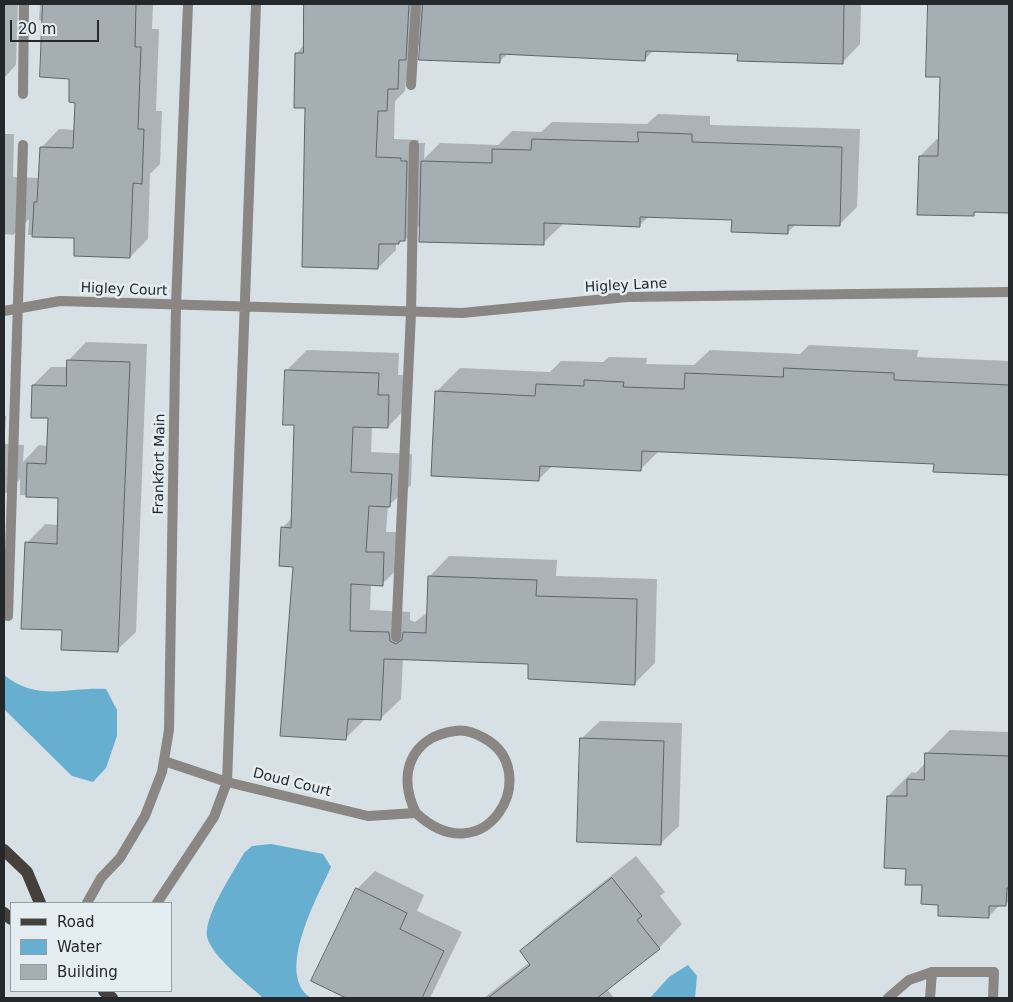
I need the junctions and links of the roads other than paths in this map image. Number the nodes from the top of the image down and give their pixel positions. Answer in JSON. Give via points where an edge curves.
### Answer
{"nodes":[{"id":1,"x":24,"y":4,"type":"edge"},
{"id":2,"x":188,"y":4,"type":"edge"},
{"id":3,"x":256,"y":4,"type":"edge"},
{"id":4,"x":416,"y":4,"type":"edge"},
{"id":5,"x":411,"y":84,"type":"dead end"},
{"id":6,"x":24,"y":94,"type":"dead end"},
{"id":7,"x":23,"y":145,"type":"dead end"},
{"id":8,"x":414,"y":145,"type":"dead end"},
{"id":9,"x":1009,"y":292,"type":"edge"},
{"id":10,"x":176,"y":305,"type":"junction"},
{"id":11,"x":18,"y":308,"type":"junction"},
{"id":12,"x":245,"y":308,"type":"junction"},
{"id":13,"x":4,"y":311,"type":"edge"},
{"id":14,"x":410,"y":313,"type":"junction"},
{"id":15,"x":8,"y":616,"type":"dead end"},
{"id":16,"x":396,"y":637,"type":"dead end"},
{"id":17,"x":164,"y":761,"type":"junction"},
{"id":18,"x":228,"y":782,"type":"junction"},
{"id":19,"x":416,"y":813,"type":"junction"},
{"id":20,"x":4,"y":850,"type":"edge"},
{"id":21,"x":40,"y":902,"type":"edge"},
{"id":22,"x":88,"y":902,"type":"edge"},
{"id":23,"x":158,"y":902,"type":"edge"},
{"id":24,"x":932,"y":972,"type":"junction"},
{"id":25,"x":888,"y":998,"type":"edge"},
{"id":26,"x":930,"y":998,"type":"edge"},
{"id":27,"x":993,"y":998,"type":"edge"}],
"edges":[{"from":1,"to":6,"type":"street"},
{"from":2,"to":10,"type":"street","name":"Frankfort Main"},
{"from":3,"to":12,"type":"street"},
{"from":4,"to":5,"type":"street"},
{"from":7,"to":11,"type":"street"},
{"from":8,"to":14,"type":"street"},
{"from":9,"to":14,"type":"street","name":"Higley Lane","via":[[626,297],[462,313]]},
{"from":10,"to":11,"type":"street","name":"Higley Court","via":[[60,301]]},
{"from":10,"to":12,"type":"street","name":"Higley Court"},
{"from":10,"to":17,"type":"street","name":"Frankfort Main","via":[[169,730]]},
{"from":11,"to":13,"type":"street","name":"Higley Court"},
{"from":11,"to":15,"type":"street"},
{"from":12,"to":14,"type":"street","name":"Higley Lane"},
{"from":12,"to":18,"type":"street"},
{"from":14,"to":16,"type":"street"},
{"from":17,"to":18,"type":"street","name":"Doud Court"},
{"from":17,"to":22,"type":"street","name":"Frankfort Main","via":[[145,816],[120,858],[101,878]]},
{"from":18,"to":19,"type":"street","name":"Doud Court","via":[[368,816]]},
{"from":18,"to":23,"type":"street","via":[[214,817]]},
{"from":19,"to":19,"type":"street","via":[[445,833],[463,834],[480,829],[495,819],[505,804],[510,787],[508,769],[500,752],[489,741],[459,730],[428,740],[416,752],[409,766],[408,790]]},
{"from":20,"to":21,"type":"main road","via":[[27,872]]},
{"from":24,"to":25,"type":"street","via":[[909,980]]},
{"from":24,"to":26,"type":"street"},
{"from":24,"to":27,"type":"street","via":[[994,972]]}]}
